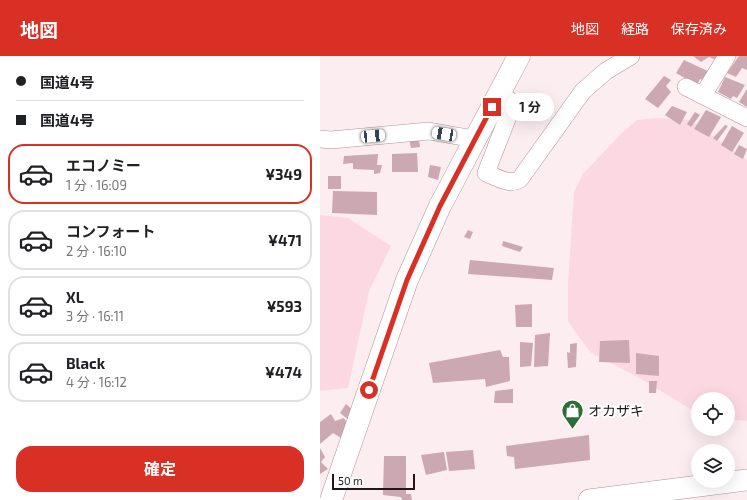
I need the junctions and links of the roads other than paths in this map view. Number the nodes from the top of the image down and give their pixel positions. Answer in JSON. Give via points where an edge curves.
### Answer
{"nodes":[{"id":1,"x":519,"y":56,"type":"edge"},
{"id":2,"x":631,"y":56,"type":"edge"},
{"id":3,"x":727,"y":56,"type":"edge"},
{"id":4,"x":686,"y":87,"type":"dead end"},
{"id":5,"x":702,"y":95,"type":"junction"},
{"id":6,"x":498,"y":96,"type":"junction"},
{"id":7,"x":747,"y":118,"type":"edge"},
{"id":8,"x":320,"y":139,"type":"edge"},
{"id":9,"x":474,"y":139,"type":"junction"},
{"id":10,"x":747,"y":480,"type":"edge"},
{"id":11,"x":331,"y":500,"type":"edge"},
{"id":12,"x":589,"y":500,"type":"edge"}],
"edges":[{"from":1,"to":6,"type":"highway"},
{"from":2,"to":6,"type":"street","via":[[606,71],[583,91],[520,179],[515,182],[486,173],[508,114],[508,100]]},
{"from":3,"to":5,"type":"street"},
{"from":4,"to":5,"type":"street"},
{"from":5,"to":7,"type":"street"},
{"from":6,"to":9,"type":"highway"},
{"from":8,"to":9,"type":"street","via":[[429,132]]},
{"from":9,"to":11,"type":"highway","via":[[407,280]]},
{"from":10,"to":12,"type":"main road"}]}
